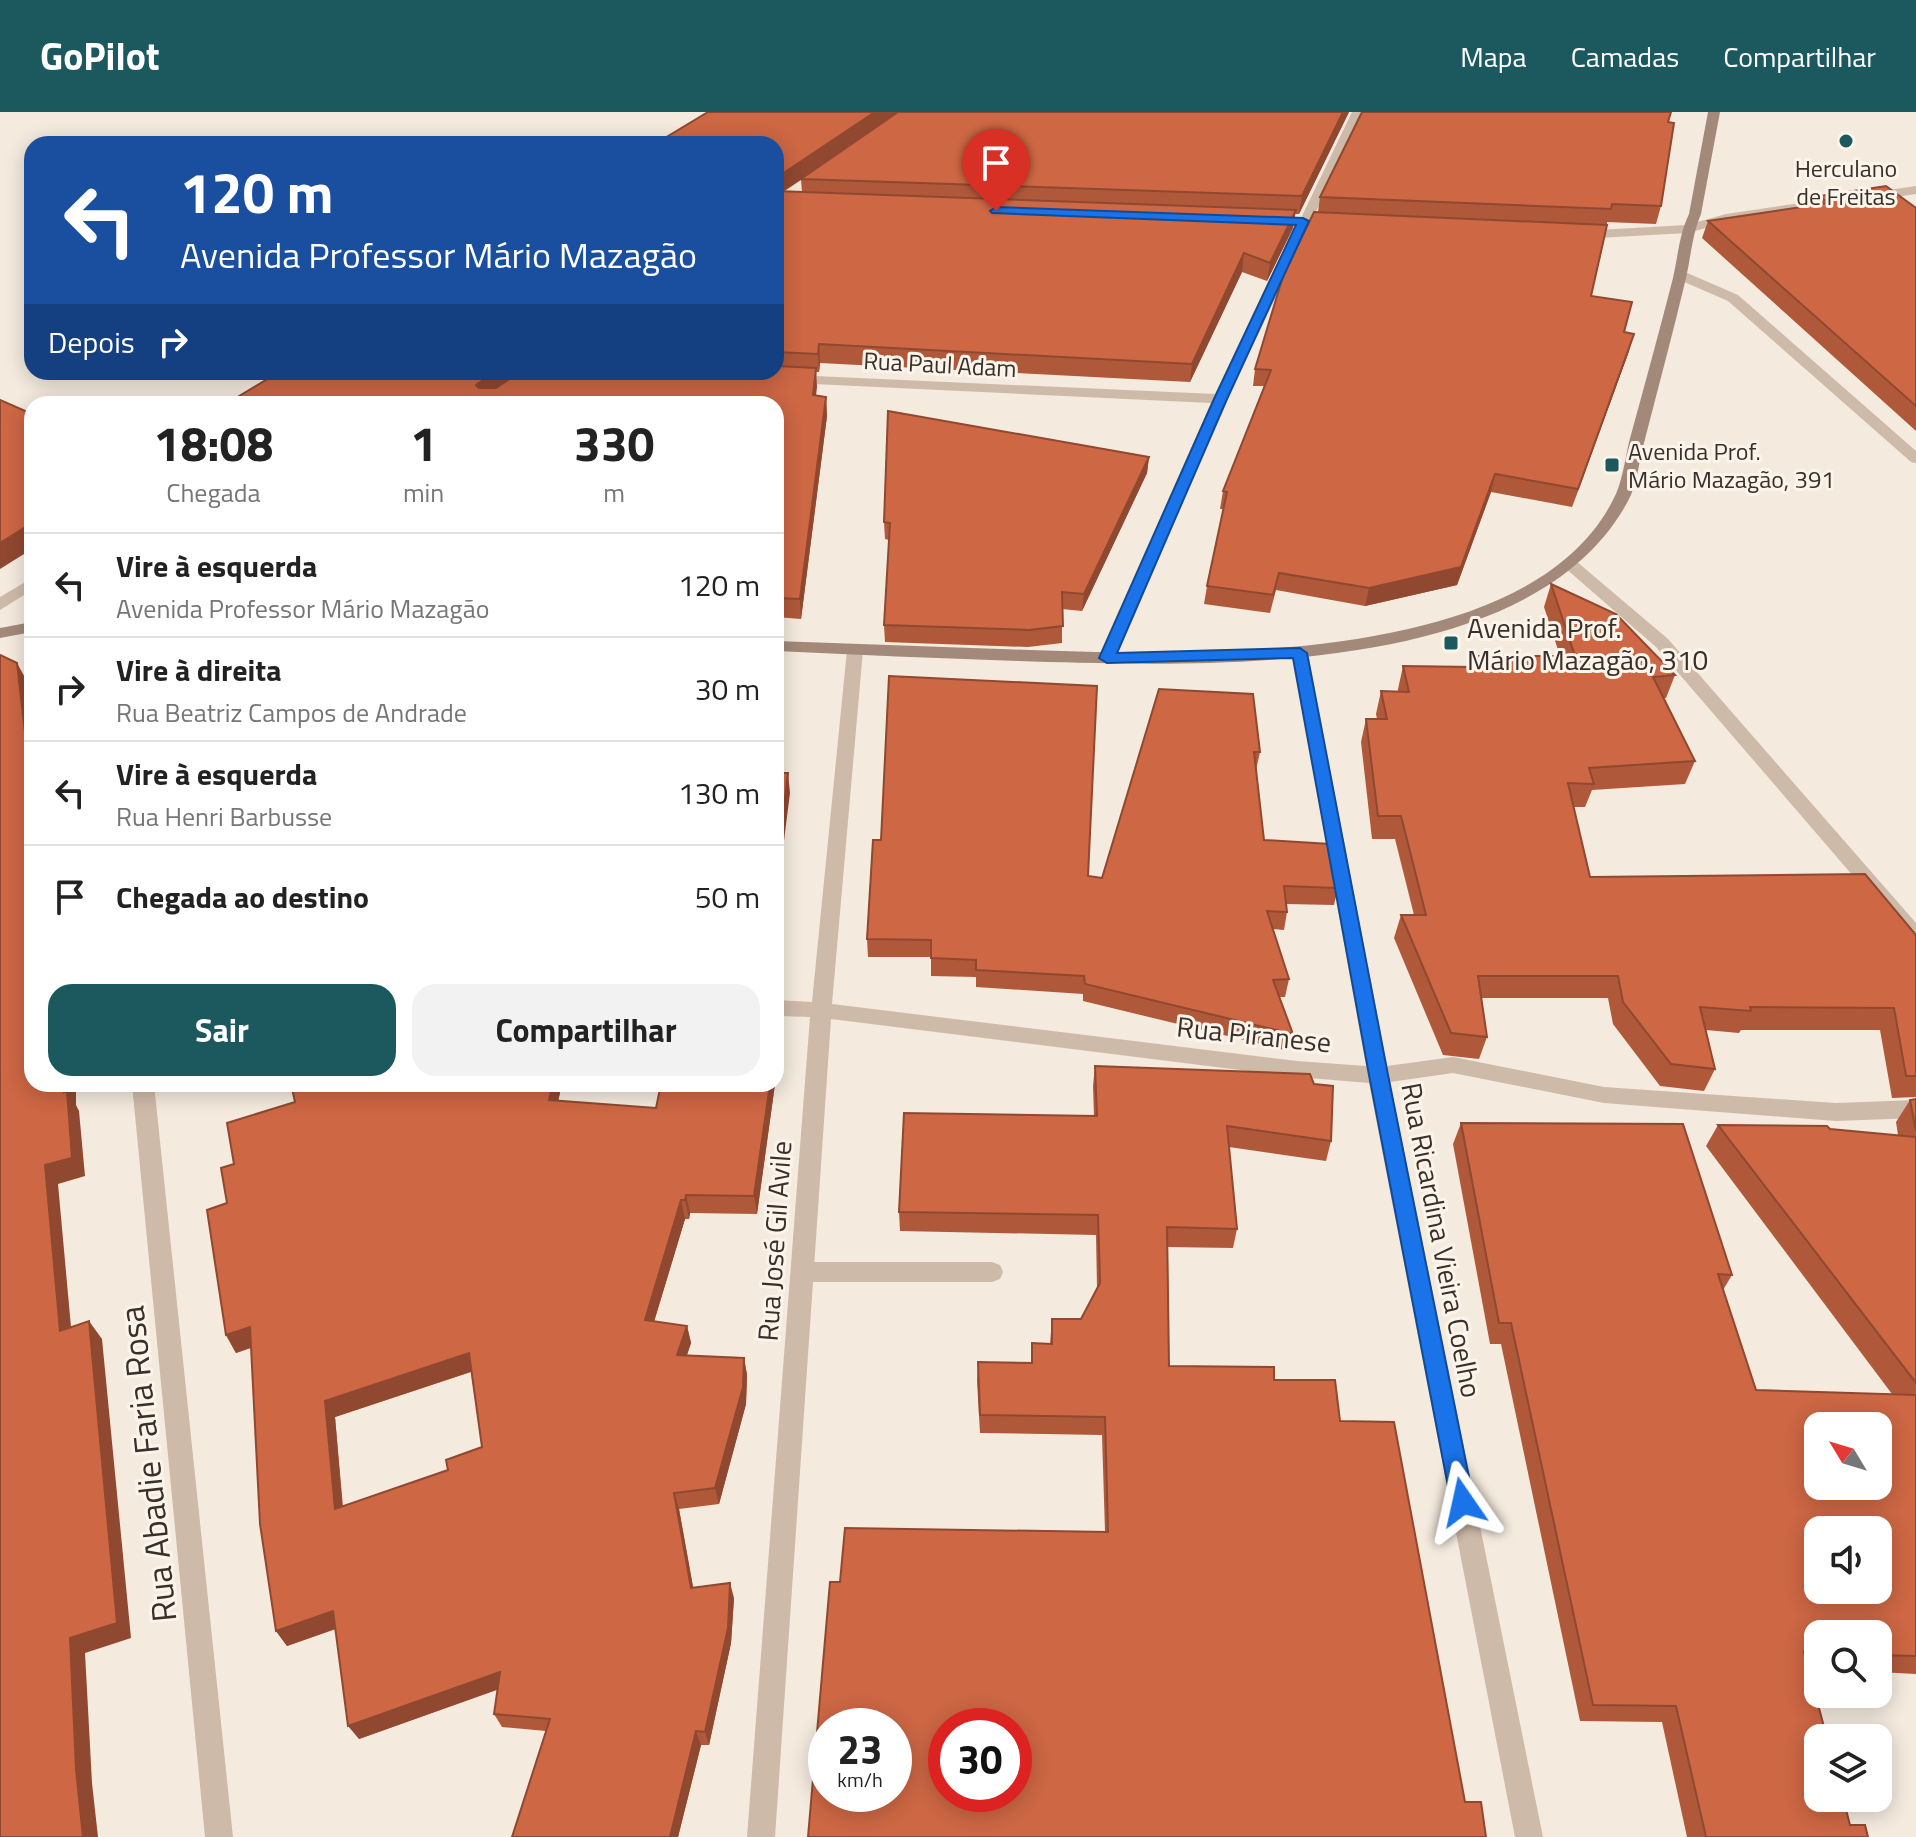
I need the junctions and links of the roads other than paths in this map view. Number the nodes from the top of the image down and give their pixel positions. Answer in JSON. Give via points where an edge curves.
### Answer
{"nodes":[{"id":1,"x":1358,"y":112,"type":"edge"},
{"id":2,"x":1714,"y":112,"type":"edge"},
{"id":3,"x":1916,"y":190,"type":"edge"},
{"id":4,"x":1256,"y":220,"type":"edge"},
{"id":5,"x":1303,"y":221,"type":"junction"},
{"id":6,"x":1351,"y":224,"type":"edge"},
{"id":7,"x":1688,"y":229,"type":"junction"},
{"id":8,"x":1558,"y":234,"type":"edge"},
{"id":9,"x":1680,"y":275,"type":"junction"},
{"id":10,"x":784,"y":378,"type":"edge"},
{"id":11,"x":1220,"y":399,"type":"junction"},
{"id":12,"x":1916,"y":459,"type":"edge"},
{"id":13,"x":1570,"y":564,"type":"junction"},
{"id":14,"x":24,"y":588,"type":"edge"},
{"id":15,"x":0,"y":605,"type":"edge"},
{"id":16,"x":24,"y":628,"type":"edge"},
{"id":17,"x":0,"y":633,"type":"edge"},
{"id":18,"x":784,"y":646,"type":"edge"},
{"id":19,"x":855,"y":650,"type":"junction"},
{"id":20,"x":1300,"y":653,"type":"junction"},
{"id":21,"x":1107,"y":658,"type":"junction"},
{"id":22,"x":1916,"y":936,"type":"edge"},
{"id":23,"x":784,"y":1008,"type":"edge"},
{"id":24,"x":821,"y":1010,"type":"junction"},
{"id":25,"x":1378,"y":1075,"type":"junction"},
{"id":26,"x":144,"y":1092,"type":"edge"},
{"id":27,"x":1916,"y":1109,"type":"edge"},
{"id":28,"x":802,"y":1272,"type":"junction"},
{"id":29,"x":992,"y":1272,"type":"dead end"},
{"id":30,"x":219,"y":1837,"type":"edge"},
{"id":31,"x":761,"y":1837,"type":"edge"},
{"id":32,"x":1529,"y":1837,"type":"edge"}],
"edges":[{"from":1,"to":5,"type":"street"},
{"from":2,"to":7,"type":"street"},
{"from":3,"to":7,"type":"street"},
{"from":4,"to":5,"type":"street"},
{"from":5,"to":6,"type":"street"},
{"from":5,"to":11,"type":"street"},
{"from":7,"to":8,"type":"street"},
{"from":7,"to":9,"type":"street"},
{"from":9,"to":12,"type":"street","via":[[1733,298]]},
{"from":9,"to":13,"type":"street","via":[[1622,499]]},
{"from":10,"to":11,"type":"street","name":"Rua Paul Adam"},
{"from":11,"to":21,"type":"street"},
{"from":13,"to":20,"type":"street","via":[[1505,602],[1460,620],[1388,639]]},
{"from":13,"to":22,"type":"street","via":[[1662,643]]},
{"from":14,"to":15,"type":"street"},
{"from":16,"to":17,"type":"street"},
{"from":18,"to":19,"type":"street"},
{"from":19,"to":21,"type":"street"},
{"from":19,"to":24,"type":"street","name":"Rua José Gil Avile"},
{"from":20,"to":21,"type":"street"},
{"from":20,"to":25,"type":"street","name":"Rua Ricardina Vieira Coelho"},
{"from":23,"to":24,"type":"street","name":"Rua Piranese"},
{"from":24,"to":25,"type":"street","name":"Rua Piranese"},
{"from":24,"to":28,"type":"street","name":"Rua José Gil Avile"},
{"from":25,"to":27,"type":"street","name":"Rua Piranese","via":[[1453,1065],[1604,1095],[1836,1112]]},
{"from":25,"to":32,"type":"street","name":"Rua Ricardina Vieira Coelho"},
{"from":26,"to":30,"type":"street","name":"Rua Abadie Faria Rosa"},
{"from":28,"to":29,"type":"street"},
{"from":28,"to":31,"type":"street","name":"Rua José Gil Avile"}]}
